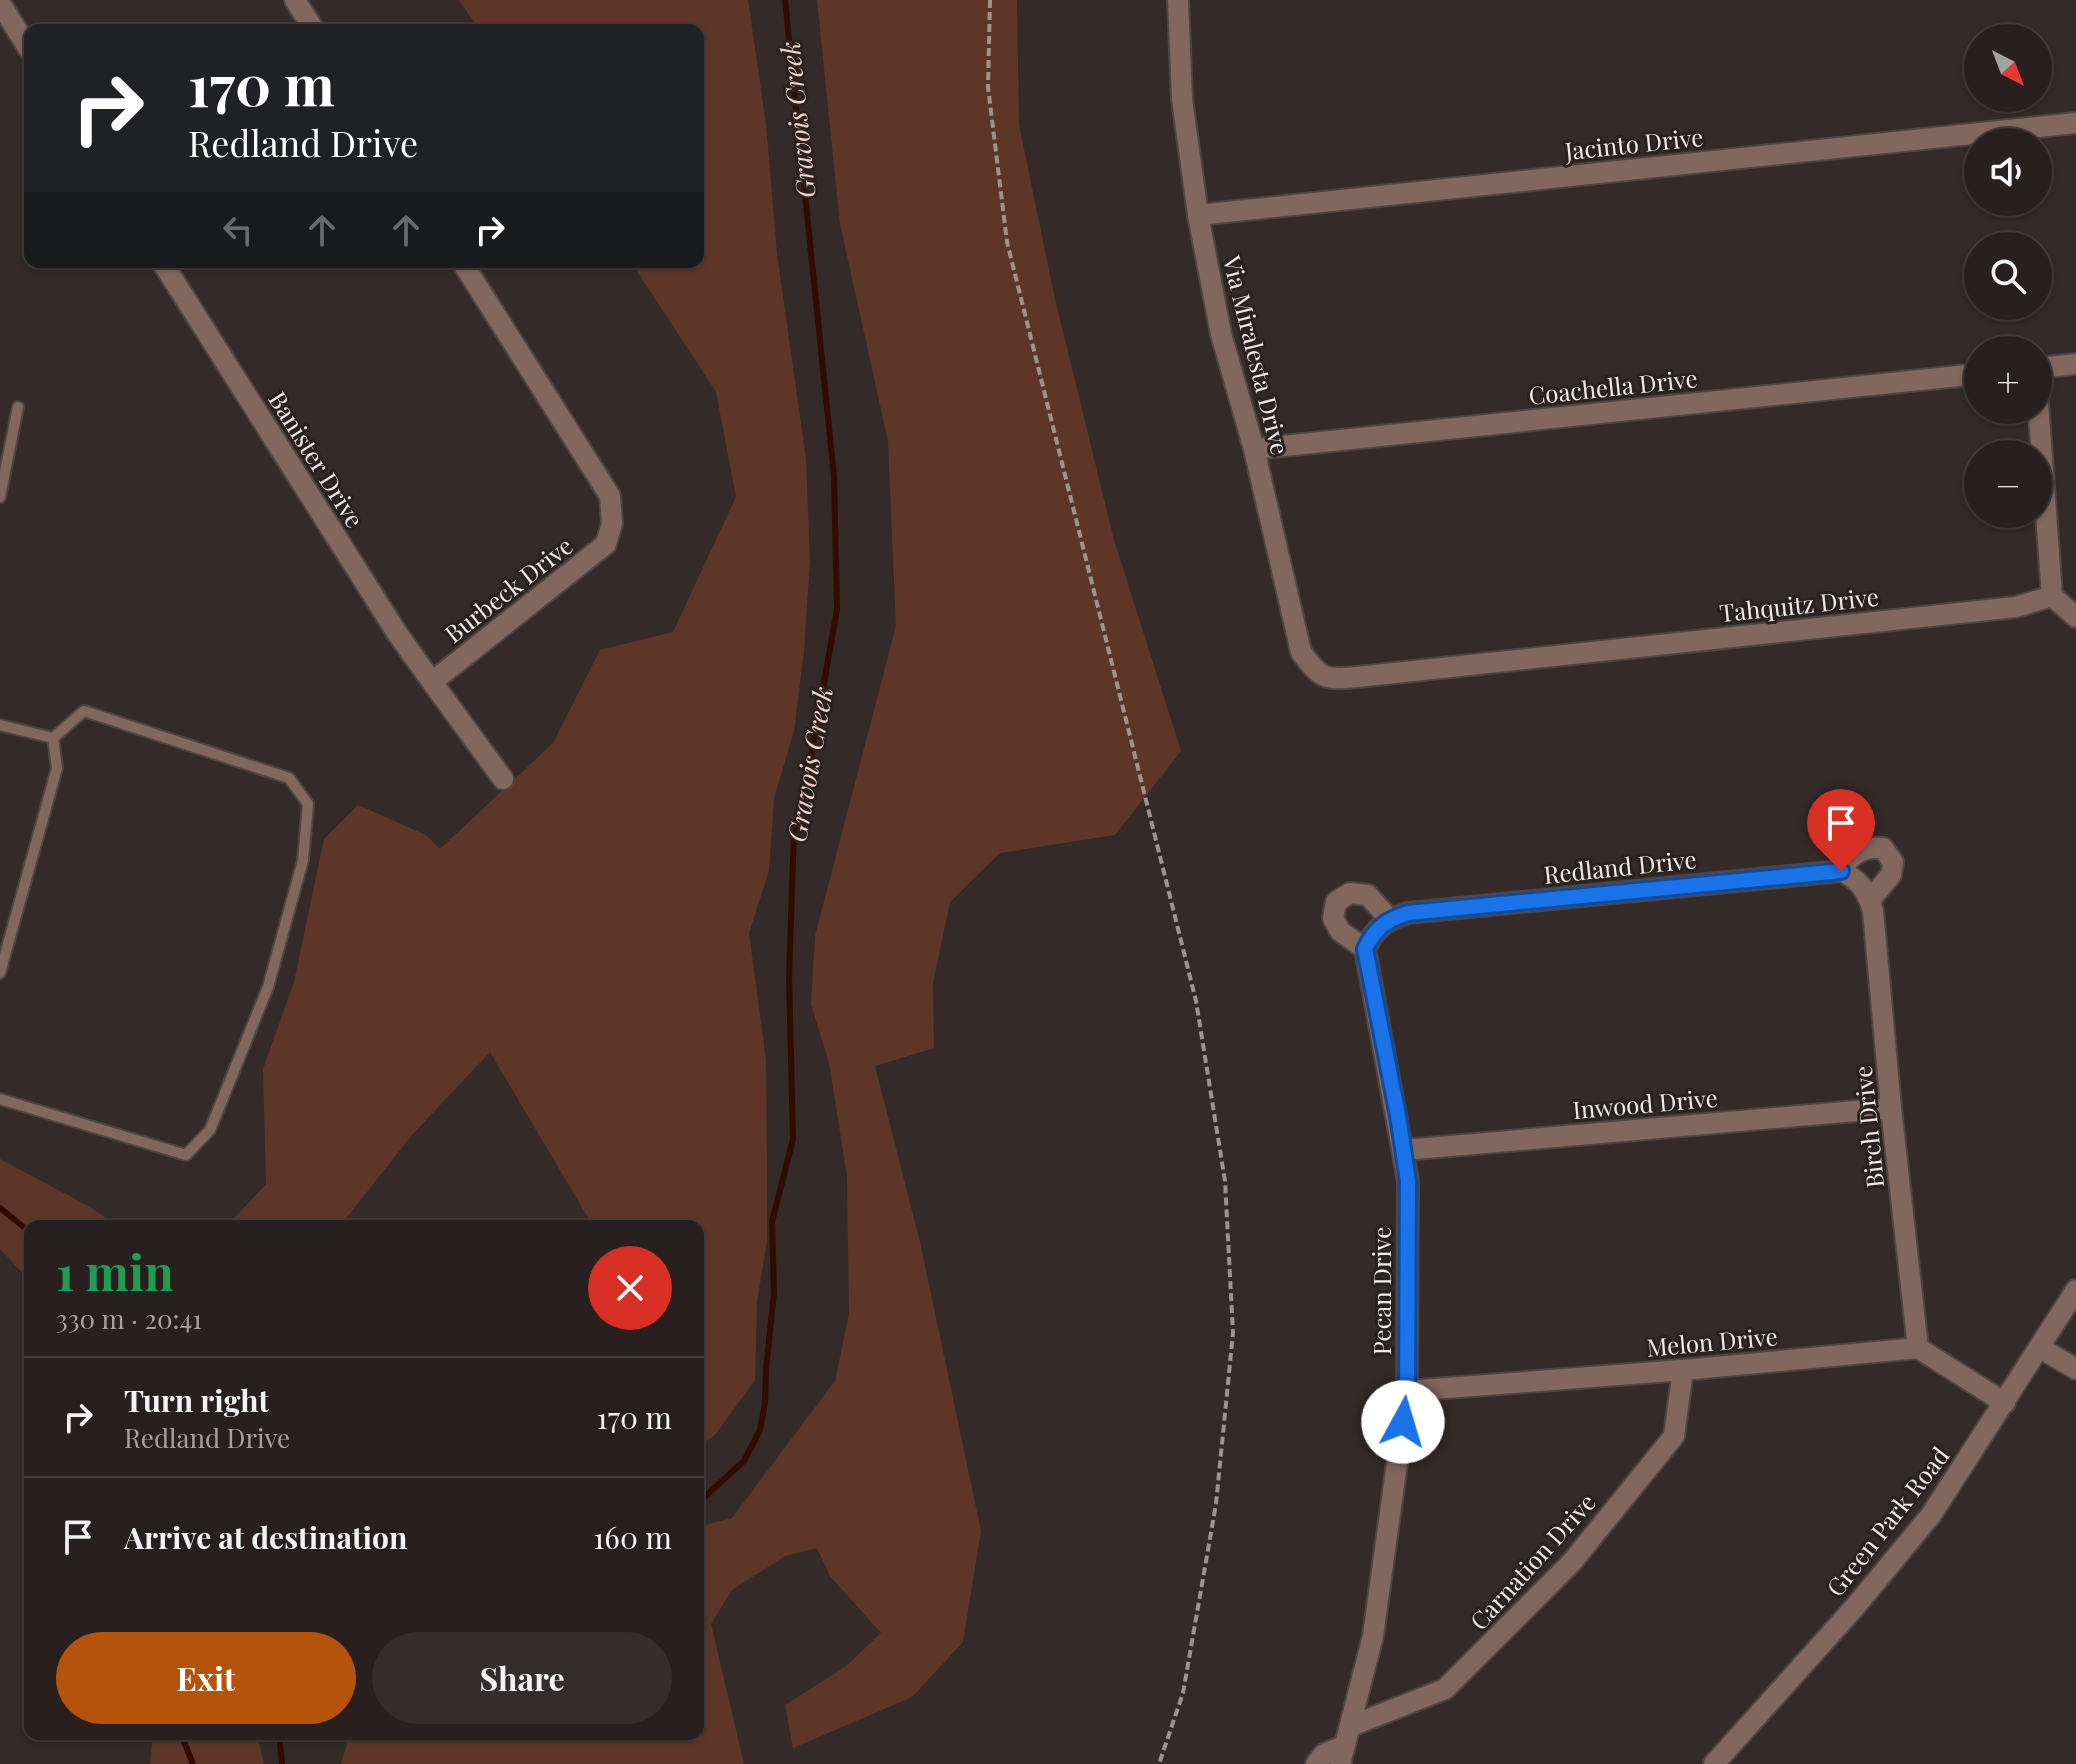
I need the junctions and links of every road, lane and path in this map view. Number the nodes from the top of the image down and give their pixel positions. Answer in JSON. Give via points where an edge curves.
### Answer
{"nodes":[{"id":1,"x":295,"y":0,"type":"edge"},
{"id":2,"x":990,"y":0,"type":"edge"},
{"id":3,"x":1178,"y":0,"type":"edge"},
{"id":4,"x":0,"y":3,"type":"edge"},
{"id":5,"x":310,"y":24,"type":"edge"},
{"id":6,"x":24,"y":41,"type":"edge"},
{"id":7,"x":2076,"y":123,"type":"edge"},
{"id":8,"x":1198,"y":215,"type":"junction"},
{"id":9,"x":166,"y":268,"type":"edge"},
{"id":10,"x":466,"y":268,"type":"edge"},
{"id":11,"x":2076,"y":364,"type":"edge"},
{"id":12,"x":2052,"y":367,"type":"edge"},
{"id":13,"x":1964,"y":375,"type":"edge"},
{"id":14,"x":18,"y":407,"type":"dead end"},
{"id":15,"x":2040,"y":424,"type":"edge"},
{"id":16,"x":1254,"y":449,"type":"junction"},
{"id":17,"x":0,"y":497,"type":"edge"},
{"id":18,"x":2052,"y":596,"type":"junction"},
{"id":19,"x":2076,"y":617,"type":"edge"},
{"id":20,"x":1357,"y":677,"type":"joint"},
{"id":21,"x":432,"y":682,"type":"junction"},
{"id":22,"x":0,"y":725,"type":"edge"},
{"id":23,"x":53,"y":738,"type":"junction"},
{"id":24,"x":503,"y":779,"type":"dead end"},
{"id":25,"x":1848,"y":874,"type":"junction"},
{"id":26,"x":1870,"y":900,"type":"junction"},
{"id":27,"x":1376,"y":933,"type":"joint"},
{"id":28,"x":0,"y":973,"type":"edge"},
{"id":29,"x":0,"y":1099,"type":"edge"},
{"id":30,"x":1891,"y":1108,"type":"junction"},
{"id":31,"x":1404,"y":1150,"type":"junction"},
{"id":32,"x":2076,"y":1290,"type":"edge"},
{"id":33,"x":1918,"y":1348,"type":"junction"},
{"id":34,"x":2040,"y":1348,"type":"junction"},
{"id":35,"x":2076,"y":1369,"type":"edge"},
{"id":36,"x":1683,"y":1370,"type":"junction"},
{"id":37,"x":1407,"y":1391,"type":"junction"},
{"id":38,"x":2005,"y":1403,"type":"junction"},
{"id":39,"x":1345,"y":1745,"type":"edge"},
{"id":40,"x":1159,"y":1764,"type":"edge"},
{"id":41,"x":1316,"y":1764,"type":"edge"},
{"id":42,"x":1714,"y":1764,"type":"edge"}],
"edges":[{"from":1,"to":5,"type":"street"},
{"from":2,"to":40,"type":"path","via":[[988,87],[1007,242],[1196,1001],[1225,1181],[1233,1333],[1216,1504],[1183,1693]]},
{"from":3,"to":8,"type":"street","name":"Via Miralesta Drive","via":[[1182,99]]},
{"from":4,"to":6,"type":"street"},
{"from":7,"to":8,"type":"street","name":"Jacinto Drive"},
{"from":8,"to":16,"type":"street","name":"Via Miralesta Drive","via":[[1221,334]]},
{"from":9,"to":21,"type":"street","name":"Banister Drive"},
{"from":10,"to":21,"type":"street","name":"Burbeck Drive","via":[[610,496],[612,523],[606,544],[590,559]]},
{"from":11,"to":12,"type":"street"},
{"from":13,"to":16,"type":"street","name":"Coachella Drive"},
{"from":14,"to":17,"type":"lane"},
{"from":15,"to":18,"type":"street"},
{"from":16,"to":20,"type":"street","name":"Via Miralesta Drive","via":[[1301,652],[1314,670],[1330,679]]},
{"from":18,"to":19,"type":"street"},
{"from":18,"to":20,"type":"street","name":"Tahquitz Drive","via":[[2016,607]]},
{"from":21,"to":24,"type":"street"},
{"from":22,"to":23,"type":"lane"},
{"from":23,"to":28,"type":"lane","via":[[57,768]]},
{"from":23,"to":29,"type":"lane","via":[[84,711],[289,778],[308,804],[303,860],[268,987],[210,1130],[186,1155]]},
{"from":25,"to":26,"type":"street","name":"Birch Drive"},
{"from":25,"to":26,"type":"street","via":[[1849,858],[1868,847],[1883,848],[1893,862],[1891,875]]},
{"from":25,"to":27,"type":"street","name":"Redland Drive","via":[[1408,913]]},
{"from":26,"to":30,"type":"street","name":"Birch Drive"},
{"from":27,"to":31,"type":"street","name":"Pecan Drive"},
{"from":30,"to":31,"type":"street","name":"Inwood Drive"},
{"from":30,"to":33,"type":"street","name":"Birch Drive"},
{"from":31,"to":37,"type":"street","name":"Pecan Drive"},
{"from":32,"to":34,"type":"street","name":"Green Park Road"},
{"from":33,"to":36,"type":"street","name":"Melon Drive"},
{"from":33,"to":38,"type":"street"},
{"from":34,"to":35,"type":"street"},
{"from":34,"to":38,"type":"street","name":"Green Park Road"},
{"from":36,"to":37,"type":"street","name":"Melon Drive"},
{"from":36,"to":39,"type":"street","name":"Carnation Drive","via":[[1674,1436],[1572,1562],[1445,1689]]},
{"from":37,"to":39,"type":"street","name":"Pecan Drive","via":[[1373,1636]]},
{"from":38,"to":42,"type":"street","name":"Green Park Road","via":[[1898,1556]]},
{"from":39,"to":41,"type":"street"}]}
